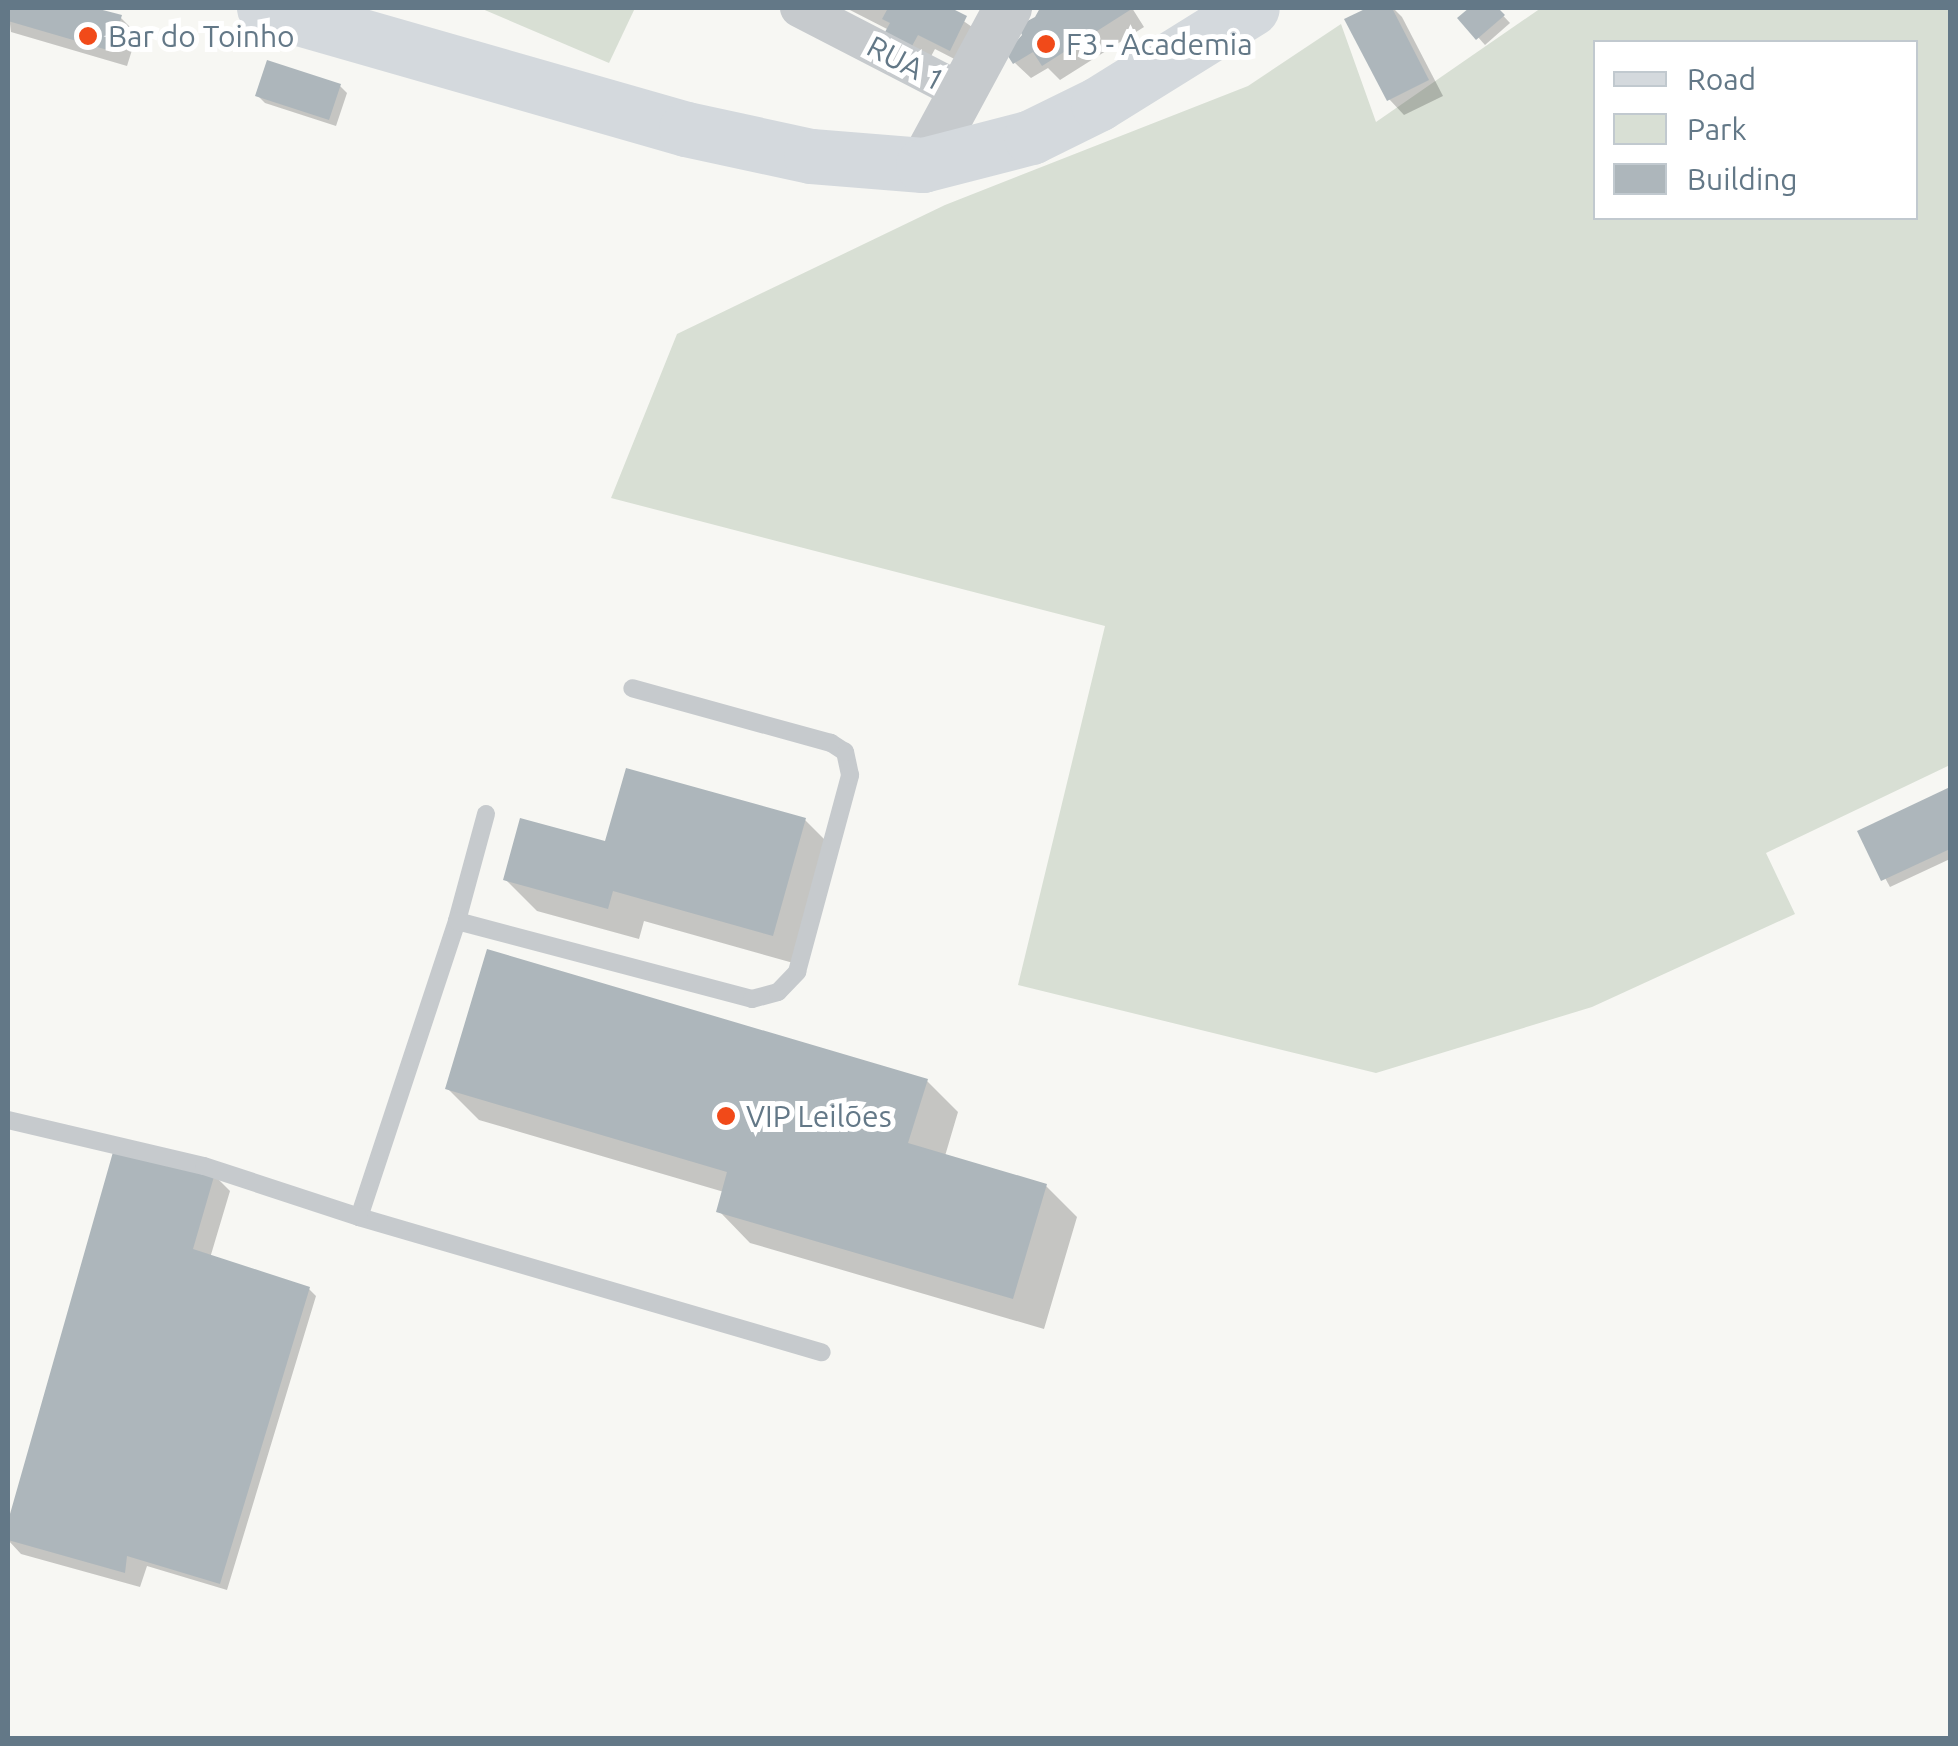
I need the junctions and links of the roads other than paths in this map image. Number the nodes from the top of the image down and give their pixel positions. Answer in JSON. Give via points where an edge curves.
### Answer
{"nodes":[{"id":1,"x":264,"y":8,"type":"edge"},
{"id":2,"x":800,"y":8,"type":"edge"},
{"id":3,"x":1008,"y":8,"type":"edge"},
{"id":4,"x":1252,"y":8,"type":"edge"},
{"id":5,"x":960,"y":91,"type":"junction"},
{"id":6,"x":923,"y":165,"type":"junction"},
{"id":7,"x":632,"y":688,"type":"dead end"},
{"id":8,"x":486,"y":814,"type":"dead end"},
{"id":9,"x":457,"y":921,"type":"junction"},
{"id":10,"x":8,"y":1120,"type":"edge"},
{"id":11,"x":358,"y":1217,"type":"junction"},
{"id":12,"x":822,"y":1352,"type":"dead end"}],
"edges":[{"from":1,"to":6,"type":"main road","via":[[686,129],[811,156]]},
{"from":2,"to":5,"type":"street","name":"RUA 1"},
{"from":3,"to":5,"type":"street"},
{"from":4,"to":6,"type":"main road","via":[[1098,104],[1031,137]]},
{"from":5,"to":6,"type":"street"},
{"from":7,"to":9,"type":"lane","via":[[832,742],[845,752],[850,775],[798,972],[778,992],[752,999]]},
{"from":8,"to":9,"type":"lane"},
{"from":9,"to":11,"type":"lane"},
{"from":10,"to":11,"type":"lane","via":[[204,1166]]},
{"from":11,"to":12,"type":"lane"}]}
